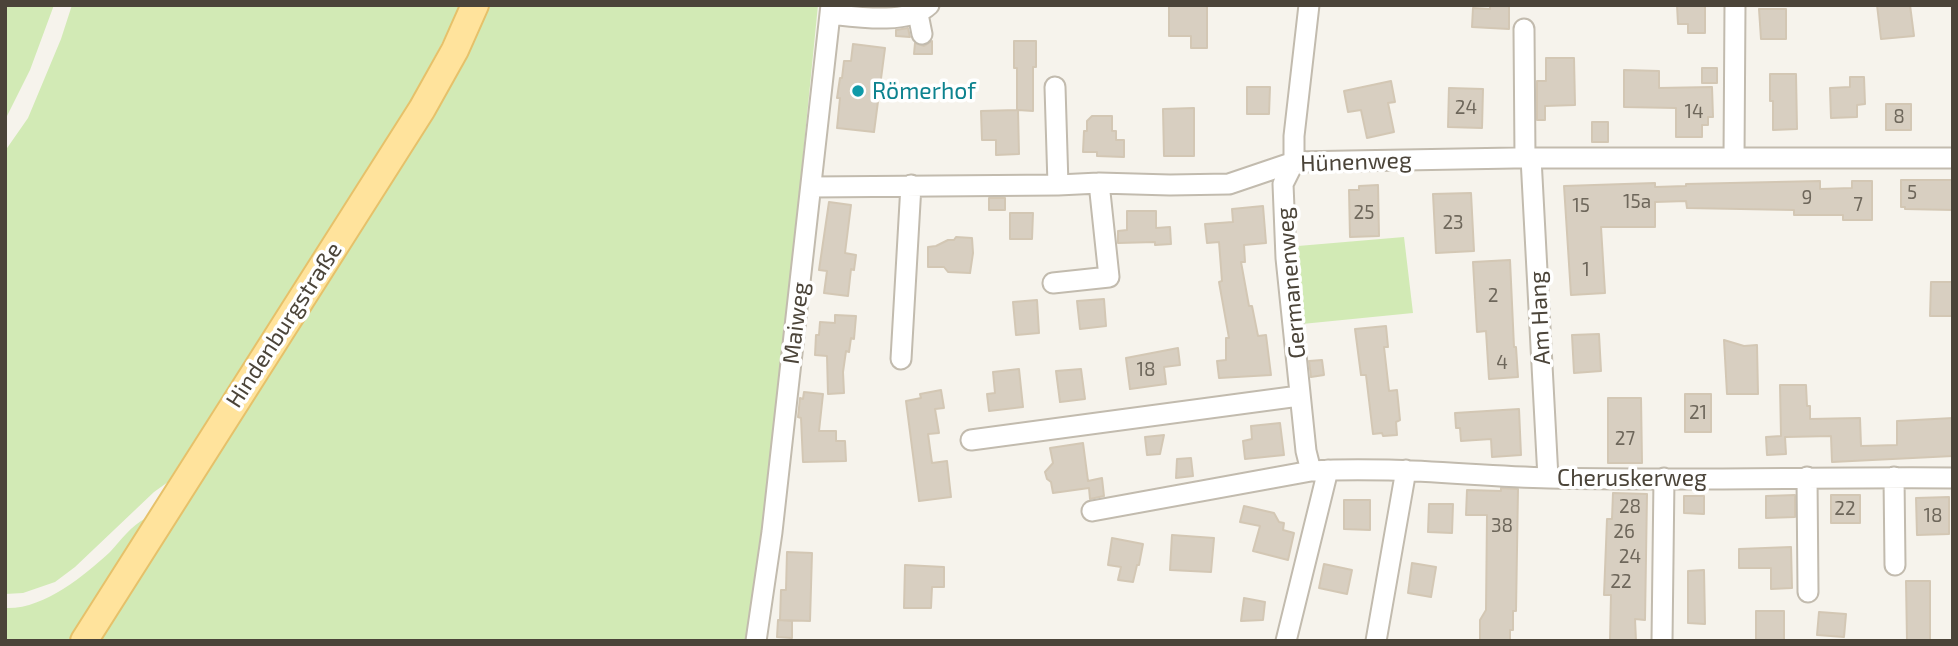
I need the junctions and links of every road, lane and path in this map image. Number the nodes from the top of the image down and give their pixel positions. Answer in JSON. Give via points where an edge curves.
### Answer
{"nodes":[{"id":1,"x":475,"y":5,"type":"edge"},
{"id":2,"x":1309,"y":5,"type":"edge"},
{"id":3,"x":1735,"y":5,"type":"edge"},
{"id":4,"x":831,"y":10,"type":"edge"},
{"id":5,"x":911,"y":15,"type":"edge"},
{"id":6,"x":1518,"y":33,"type":"dead end"},
{"id":7,"x":922,"y":34,"type":"dead end"},
{"id":8,"x":1055,"y":87,"type":"dead end"},
{"id":9,"x":1523,"y":158,"type":"junction"},
{"id":10,"x":1734,"y":158,"type":"junction"},
{"id":11,"x":1953,"y":158,"type":"edge"},
{"id":12,"x":1294,"y":162,"type":"junction"},
{"id":13,"x":1099,"y":183,"type":"junction"},
{"id":14,"x":911,"y":185,"type":"junction"},
{"id":15,"x":1058,"y":185,"type":"junction"},
{"id":16,"x":812,"y":187,"type":"junction"},
{"id":17,"x":1053,"y":283,"type":"dead end"},
{"id":18,"x":901,"y":359,"type":"dead end"},
{"id":19,"x":1299,"y":396,"type":"junction"},
{"id":20,"x":971,"y":440,"type":"dead end"},
{"id":21,"x":1319,"y":470,"type":"junction"},
{"id":22,"x":1406,"y":470,"type":"junction"},
{"id":23,"x":1807,"y":477,"type":"junction"},
{"id":24,"x":1894,"y":477,"type":"junction"},
{"id":25,"x":1548,"y":478,"type":"junction"},
{"id":26,"x":1664,"y":478,"type":"junction"},
{"id":27,"x":1953,"y":478,"type":"edge"},
{"id":28,"x":1092,"y":511,"type":"dead end"},
{"id":29,"x":1895,"y":565,"type":"dead end"},
{"id":30,"x":1808,"y":592,"type":"dead end"},
{"id":31,"x":84,"y":641,"type":"edge"},
{"id":32,"x":756,"y":641,"type":"edge"},
{"id":33,"x":1286,"y":641,"type":"edge"},
{"id":34,"x":1376,"y":641,"type":"edge"},
{"id":35,"x":1662,"y":641,"type":"edge"}],
"edges":[{"from":1,"to":31,"type":"main road","name":"Hindenburgstraße","via":[[456,50],[422,109]]},
{"from":2,"to":12,"type":"street","name":"Germanenweg"},
{"from":3,"to":10,"type":"street"},
{"from":4,"to":5,"type":"street","via":[[858,17]]},
{"from":4,"to":16,"type":"street","name":"Maiweg"},
{"from":5,"to":7,"type":"street"},
{"from":6,"to":9,"type":"street","name":"Am Hang"},
{"from":8,"to":15,"type":"street"},
{"from":9,"to":10,"type":"street","name":"Hünenweg"},
{"from":9,"to":12,"type":"street","name":"Hünenweg"},
{"from":9,"to":25,"type":"street","name":"Am Hang"},
{"from":10,"to":11,"type":"street","name":"Hünenweg"},
{"from":12,"to":13,"type":"street","name":"Hünenweg","via":[[1229,184]]},
{"from":12,"to":19,"type":"street","name":"Germanenweg","via":[[1283,184]]},
{"from":13,"to":15,"type":"street","name":"Hünenweg"},
{"from":13,"to":17,"type":"street","via":[[1109,277]]},
{"from":14,"to":15,"type":"street","name":"Hünenweg"},
{"from":14,"to":16,"type":"street","name":"Hünenweg"},
{"from":14,"to":18,"type":"street"},
{"from":16,"to":32,"type":"street","name":"Maiweg"},
{"from":19,"to":20,"type":"street"},
{"from":19,"to":21,"type":"street","name":"Germanenweg","via":[[1306,451]]},
{"from":21,"to":22,"type":"street","name":"Cheruskerweg"},
{"from":21,"to":28,"type":"street","name":"Cheruskerweg"},
{"from":21,"to":33,"type":"street"},
{"from":22,"to":25,"type":"street","name":"Cheruskerweg"},
{"from":22,"to":34,"type":"street"},
{"from":23,"to":24,"type":"street","name":"Cheruskerweg"},
{"from":23,"to":26,"type":"street","name":"Cheruskerweg"},
{"from":23,"to":30,"type":"street"},
{"from":24,"to":27,"type":"street","name":"Cheruskerweg"},
{"from":24,"to":29,"type":"street"},
{"from":25,"to":26,"type":"street","name":"Cheruskerweg"},
{"from":26,"to":35,"type":"street"}]}
